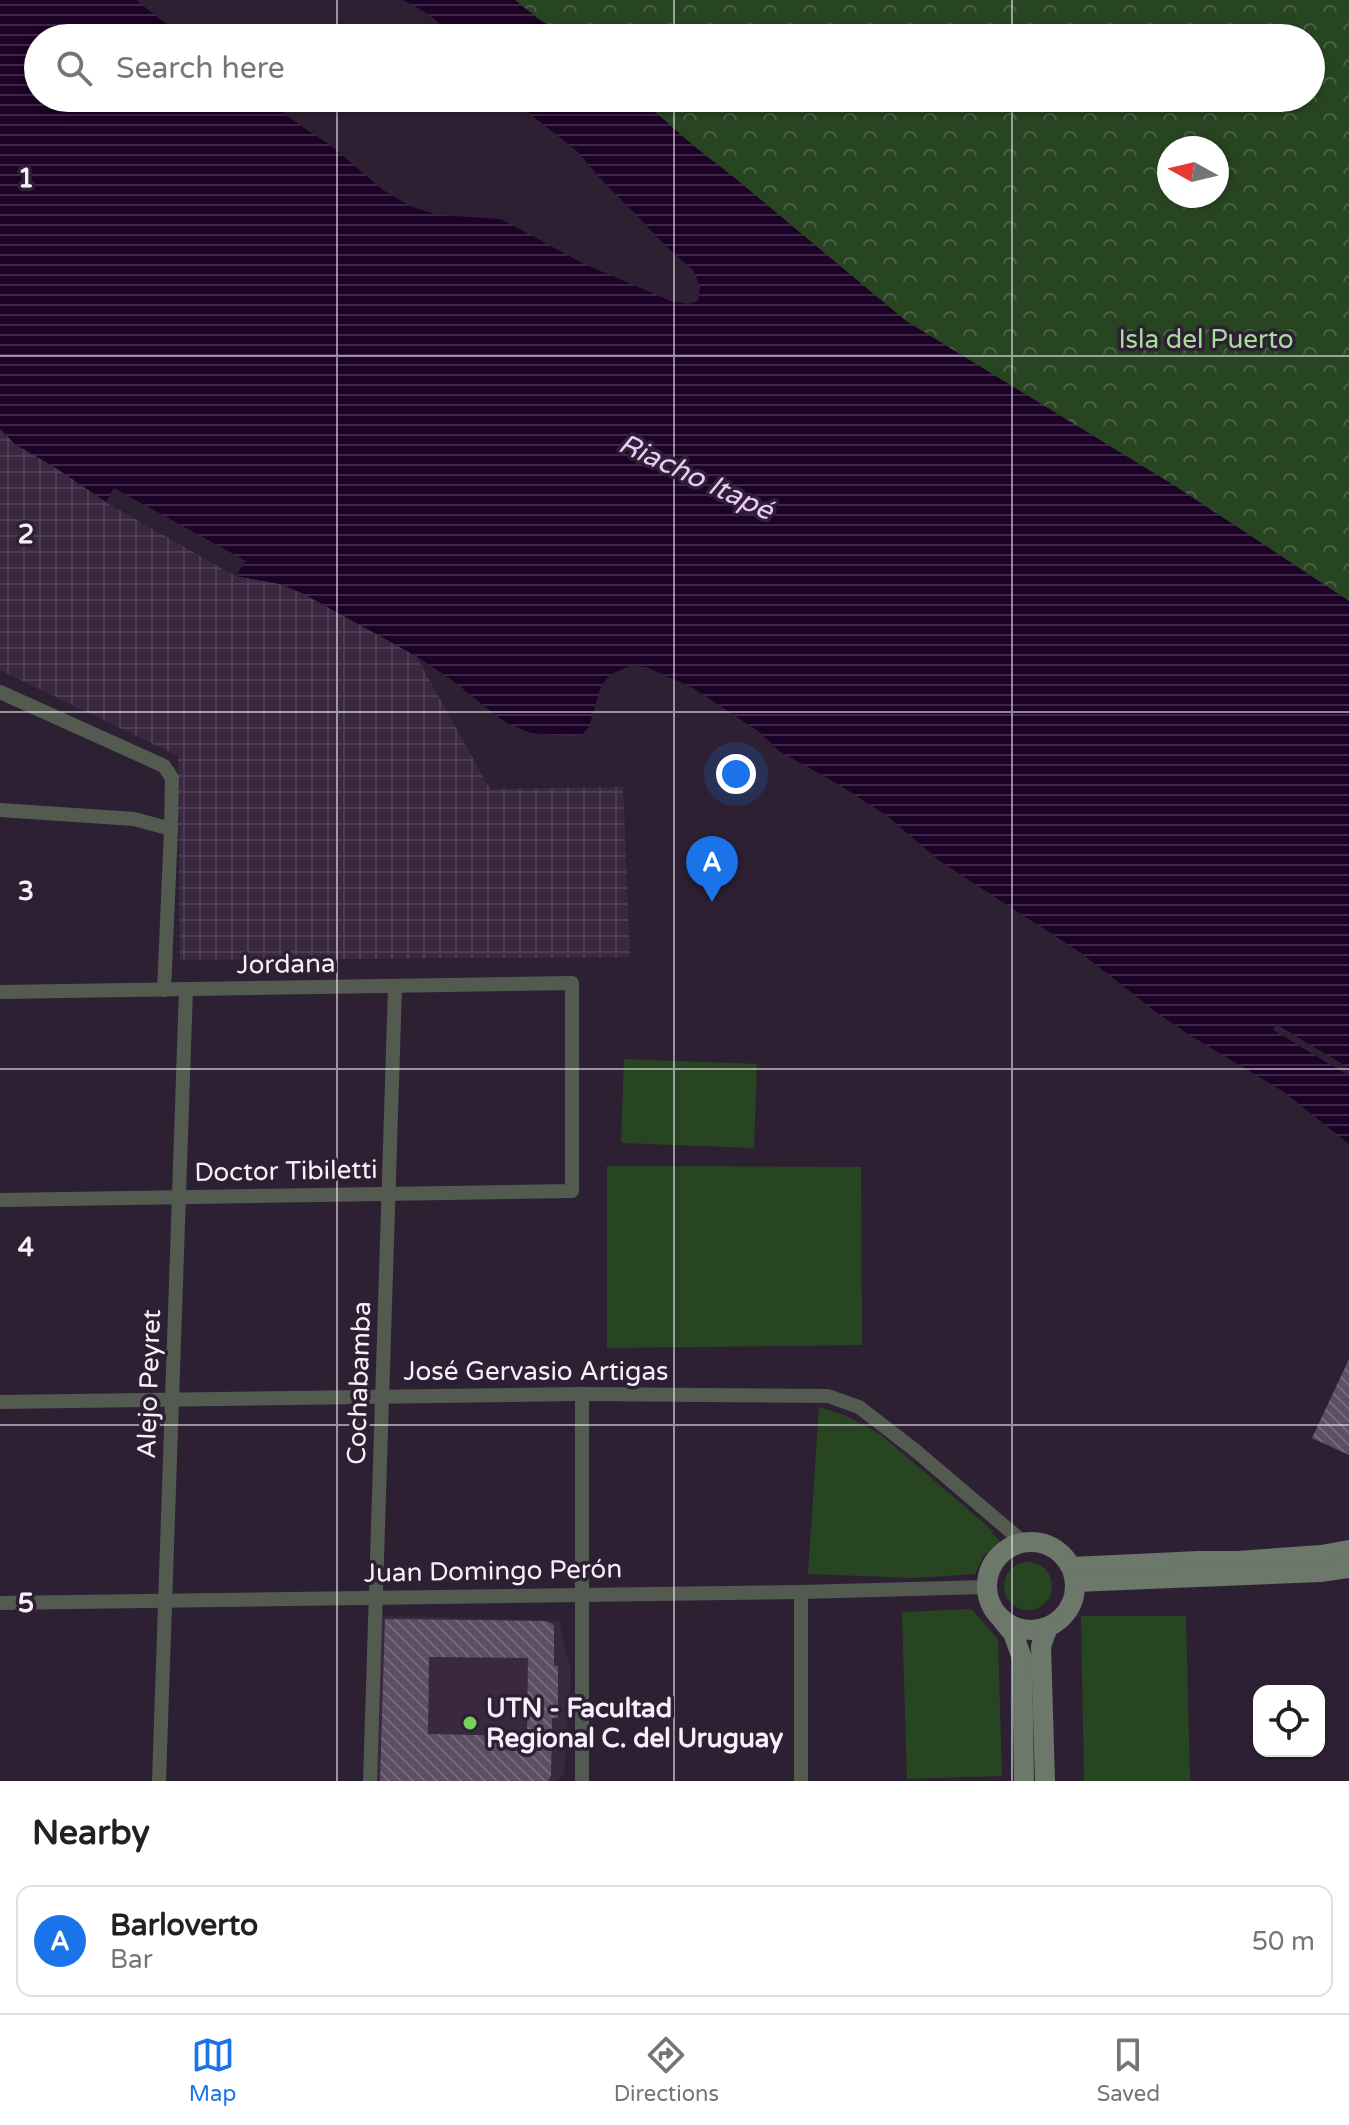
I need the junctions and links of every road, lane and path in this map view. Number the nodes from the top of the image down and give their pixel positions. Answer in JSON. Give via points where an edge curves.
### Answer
{"nodes":[{"id":1,"x":0,"y":692,"type":"edge"},
{"id":2,"x":0,"y":810,"type":"edge"},
{"id":3,"x":171,"y":829,"type":"junction"},
{"id":4,"x":395,"y":987,"type":"junction"},
{"id":5,"x":186,"y":989,"type":"junction"},
{"id":6,"x":164,"y":990,"type":"junction"},
{"id":7,"x":0,"y":992,"type":"edge"},
{"id":8,"x":572,"y":1191,"type":"joint"},
{"id":9,"x":389,"y":1194,"type":"junction"},
{"id":10,"x":179,"y":1197,"type":"junction"},
{"id":11,"x":0,"y":1200,"type":"edge"},
{"id":12,"x":582,"y":1394,"type":"junction"},
{"id":13,"x":382,"y":1396,"type":"junction"},
{"id":14,"x":172,"y":1399,"type":"junction"},
{"id":15,"x":0,"y":1402,"type":"edge"},
{"id":16,"x":1023,"y":1542,"type":"junction"},
{"id":17,"x":1349,"y":1550,"type":"edge"},
{"id":18,"x":1349,"y":1570,"type":"edge"},
{"id":19,"x":1073,"y":1575,"type":"junction"},
{"id":20,"x":986,"y":1587,"type":"junction"},
{"id":21,"x":801,"y":1592,"type":"junction"},
{"id":22,"x":583,"y":1593,"type":"junction"},
{"id":23,"x":376,"y":1597,"type":"junction"},
{"id":24,"x":166,"y":1600,"type":"junction"},
{"id":25,"x":0,"y":1603,"type":"edge"},
{"id":26,"x":1002,"y":1620,"type":"junction"},
{"id":27,"x":1048,"y":1627,"type":"junction"},
{"id":28,"x":159,"y":1781,"type":"edge"},
{"id":29,"x":370,"y":1781,"type":"edge"},
{"id":30,"x":582,"y":1781,"type":"edge"},
{"id":31,"x":801,"y":1781,"type":"edge"},
{"id":32,"x":1024,"y":1781,"type":"edge"},
{"id":33,"x":1045,"y":1781,"type":"edge"}],
"edges":[{"from":1,"to":3,"type":"street","via":[[164,766],[172,778]]},
{"from":2,"to":3,"type":"street","via":[[134,819]]},
{"from":3,"to":6,"type":"street"},
{"from":4,"to":5,"type":"street","name":"Jordana"},
{"from":4,"to":8,"type":"street","name":"Jordana","via":[[572,983]]},
{"from":4,"to":9,"type":"street","name":"Cochabamba"},
{"from":5,"to":6,"type":"street","name":"Jordana"},
{"from":5,"to":10,"type":"street","name":"Alejo Peyret"},
{"from":6,"to":7,"type":"street","name":"Jordana"},
{"from":8,"to":9,"type":"street","name":"Doctor Tibiletti"},
{"from":9,"to":10,"type":"street","name":"Doctor Tibiletti"},
{"from":9,"to":13,"type":"street","name":"Cochabamba"},
{"from":10,"to":11,"type":"street","name":"Doctor Tibiletti"},
{"from":10,"to":14,"type":"street","name":"Alejo Peyret"},
{"from":12,"to":13,"type":"street","name":"José Gervasio Artigas"},
{"from":12,"to":16,"type":"street","name":"José Gervasio Artigas","via":[[828,1396],[859,1407]]},
{"from":12,"to":22,"type":"street"},
{"from":13,"to":14,"type":"street","name":"José Gervasio Artigas"},
{"from":13,"to":23,"type":"street","name":"Cochabamba"},
{"from":14,"to":15,"type":"street","name":"José Gervasio Artigas"},
{"from":14,"to":24,"type":"street","name":"Alejo Peyret"},
{"from":16,"to":19,"type":"main road","via":[[1052,1546]]},
{"from":16,"to":20,"type":"main road","via":[[1001,1553]]},
{"from":17,"to":19,"type":"main road"},
{"from":18,"to":19,"type":"main road"},
{"from":19,"to":27,"type":"main road","via":[[1069,1609]]},
{"from":20,"to":21,"type":"street","name":"Juan Domingo Perón"},
{"from":20,"to":26,"type":"main road"},
{"from":21,"to":22,"type":"street","name":"Juan Domingo Perón"},
{"from":21,"to":31,"type":"street"},
{"from":22,"to":23,"type":"street","name":"Juan Domingo Perón"},
{"from":22,"to":30,"type":"street"},
{"from":23,"to":24,"type":"street","name":"Juan Domingo Perón"},
{"from":23,"to":29,"type":"street","name":"Cochabamba"},
{"from":24,"to":25,"type":"street","name":"Juan Domingo Perón"},
{"from":24,"to":28,"type":"street","name":"Alejo Peyret"},
{"from":26,"to":27,"type":"main road","via":[[1024,1630]]},
{"from":26,"to":32,"type":"main road","via":[[1022,1658]]},
{"from":27,"to":33,"type":"main road","via":[[1041,1646]]}]}
